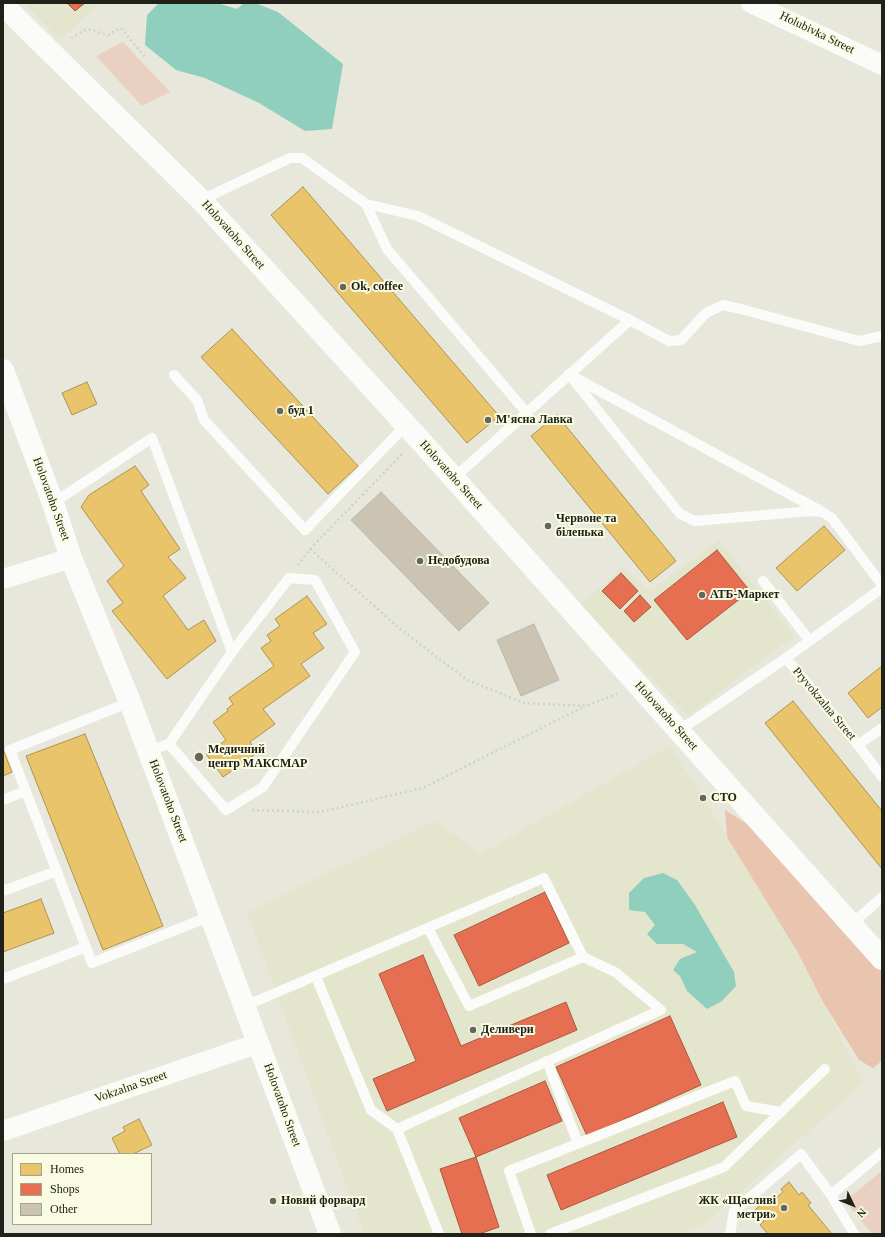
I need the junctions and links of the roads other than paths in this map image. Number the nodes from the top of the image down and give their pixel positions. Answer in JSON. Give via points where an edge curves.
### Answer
{"nodes":[{"id":1,"x":751,"y":3,"type":"edge"},
{"id":2,"x":3,"y":5,"type":"edge"},
{"id":3,"x":882,"y":65,"type":"edge"},
{"id":4,"x":201,"y":200,"type":"junction"},
{"id":5,"x":366,"y":204,"type":"junction"},
{"id":6,"x":630,"y":320,"type":"junction"},
{"id":7,"x":882,"y":336,"type":"edge"},
{"id":8,"x":3,"y":370,"type":"edge"},
{"id":9,"x":569,"y":374,"type":"junction"},
{"id":10,"x":174,"y":375,"type":"dead end"},
{"id":11,"x":527,"y":413,"type":"junction"},
{"id":12,"x":412,"y":431,"type":"junction"},
{"id":13,"x":454,"y":478,"type":"junction"},
{"id":14,"x":53,"y":503,"type":"junction"},
{"id":15,"x":822,"y":512,"type":"junction"},
{"id":16,"x":71,"y":558,"type":"junction"},
{"id":17,"x":3,"y":579,"type":"edge"},
{"id":18,"x":763,"y":581,"type":"dead end"},
{"id":19,"x":882,"y":584,"type":"edge"},
{"id":20,"x":882,"y":588,"type":"edge"},
{"id":21,"x":810,"y":641,"type":"junction"},
{"id":22,"x":232,"y":652,"type":"junction"},
{"id":23,"x":786,"y":658,"type":"junction"},
{"id":24,"x":130,"y":702,"type":"junction"},
{"id":25,"x":882,"y":728,"type":"edge"},
{"id":26,"x":680,"y":730,"type":"junction"},
{"id":27,"x":169,"y":744,"type":"junction"},
{"id":28,"x":858,"y":745,"type":"junction"},
{"id":29,"x":148,"y":751,"type":"junction"},
{"id":30,"x":882,"y":777,"type":"edge"},
{"id":31,"x":26,"y":791,"type":"junction"},
{"id":32,"x":3,"y":800,"type":"edge"},
{"id":33,"x":57,"y":871,"type":"junction"},
{"id":34,"x":3,"y":891,"type":"edge"},
{"id":35,"x":882,"y":897,"type":"edge"},
{"id":36,"x":211,"y":916,"type":"junction"},
{"id":37,"x":852,"y":924,"type":"junction"},
{"id":38,"x":428,"y":928,"type":"junction"},
{"id":39,"x":86,"y":947,"type":"junction"},
{"id":40,"x":583,"y":957,"type":"junction"},
{"id":41,"x":882,"y":959,"type":"edge"},
{"id":42,"x":316,"y":977,"type":"junction"},
{"id":43,"x":3,"y":979,"type":"edge"},
{"id":44,"x":245,"y":1006,"type":"junction"},
{"id":45,"x":259,"y":1042,"type":"junction"},
{"id":46,"x":547,"y":1061,"type":"junction"},
{"id":47,"x":825,"y":1069,"type":"dead end"},
{"id":48,"x":781,"y":1112,"type":"junction"},
{"id":49,"x":397,"y":1129,"type":"junction"},
{"id":50,"x":3,"y":1131,"type":"edge"},
{"id":51,"x":578,"y":1144,"type":"junction"},
{"id":52,"x":882,"y":1152,"type":"edge"},
{"id":53,"x":831,"y":1195,"type":"junction"},
{"id":54,"x":330,"y":1234,"type":"edge"},
{"id":55,"x":439,"y":1234,"type":"edge"},
{"id":56,"x":532,"y":1234,"type":"edge"},
{"id":57,"x":550,"y":1234,"type":"edge"},
{"id":58,"x":730,"y":1234,"type":"edge"},
{"id":59,"x":854,"y":1234,"type":"edge"}],
"edges":[{"from":1,"to":3,"type":"street","name":"Holubivka Street"},
{"from":2,"to":4,"type":"street","name":"Holovatoho Street"},
{"from":4,"to":5,"type":"lane","via":[[290,158],[302,158]]},
{"from":4,"to":12,"type":"street","name":"Holovatoho Street"},
{"from":5,"to":6,"type":"lane","via":[[418,216]]},
{"from":5,"to":11,"type":"lane","via":[[388,249]]},
{"from":6,"to":7,"type":"lane","via":[[669,341],[681,340],[706,312],[722,305],[859,341]]},
{"from":6,"to":9,"type":"lane"},
{"from":8,"to":14,"type":"street","name":"Holovatoho Street"},
{"from":9,"to":11,"type":"lane"},
{"from":9,"to":15,"type":"lane"},
{"from":9,"to":15,"type":"lane","via":[[680,514],[695,521]]},
{"from":10,"to":12,"type":"lane","via":[[197,400],[204,420],[305,530]]},
{"from":11,"to":13,"type":"lane"},
{"from":12,"to":13,"type":"street","name":"Holovatoho Street"},
{"from":13,"to":26,"type":"street","name":"Holovatoho Street"},
{"from":14,"to":16,"type":"street","name":"Holovatoho Street"},
{"from":14,"to":22,"type":"lane","via":[[152,438]]},
{"from":15,"to":19,"type":"lane","via":[[832,518]]},
{"from":16,"to":17,"type":"street"},
{"from":16,"to":24,"type":"street","name":"Holovatoho Street"},
{"from":18,"to":21,"type":"lane"},
{"from":20,"to":21,"type":"lane"},
{"from":21,"to":23,"type":"lane"},
{"from":22,"to":27,"type":"lane"},
{"from":22,"to":27,"type":"lane","via":[[289,578],[315,580],[355,652],[263,786],[226,810]]},
{"from":23,"to":26,"type":"lane"},
{"from":23,"to":28,"type":"lane","name":"Pryvokzalna Street"},
{"from":24,"to":29,"type":"street","name":"Holovatoho Street"},
{"from":24,"to":31,"type":"lane","via":[[10,750]]},
{"from":25,"to":28,"type":"lane","name":"Pryvokzalna Street"},
{"from":26,"to":37,"type":"street","name":"Holovatoho Street"},
{"from":27,"to":29,"type":"lane"},
{"from":28,"to":30,"type":"lane"},
{"from":29,"to":36,"type":"street","name":"Holovatoho Street"},
{"from":31,"to":32,"type":"lane"},
{"from":31,"to":33,"type":"lane"},
{"from":33,"to":34,"type":"lane"},
{"from":33,"to":39,"type":"lane"},
{"from":35,"to":37,"type":"lane"},
{"from":36,"to":39,"type":"lane","via":[[92,963]]},
{"from":36,"to":44,"type":"street","name":"Holovatoho Street"},
{"from":37,"to":41,"type":"street","name":"Holovatoho Street"},
{"from":38,"to":40,"type":"lane","via":[[469,1006]]},
{"from":38,"to":40,"type":"lane","via":[[544,878]]},
{"from":38,"to":42,"type":"lane"},
{"from":39,"to":43,"type":"lane"},
{"from":40,"to":46,"type":"lane","via":[[616,972],[661,1010]]},
{"from":42,"to":44,"type":"lane"},
{"from":42,"to":49,"type":"lane","via":[[371,1110]]},
{"from":44,"to":45,"type":"street","name":"Holovatoho Street"},
{"from":45,"to":50,"type":"street","name":"Vokzalna Street"},
{"from":45,"to":54,"type":"street","name":"Holovatoho Street"},
{"from":46,"to":49,"type":"lane"},
{"from":46,"to":51,"type":"lane"},
{"from":47,"to":48,"type":"lane"},
{"from":48,"to":51,"type":"lane","via":[[746,1106],[735,1081]]},
{"from":48,"to":57,"type":"lane","via":[[724,1167]]},
{"from":49,"to":55,"type":"lane"},
{"from":51,"to":56,"type":"lane","via":[[509,1171]]},
{"from":52,"to":53,"type":"lane"},
{"from":53,"to":58,"type":"lane","via":[[801,1154],[734,1211]]},
{"from":53,"to":59,"type":"lane"}]}
